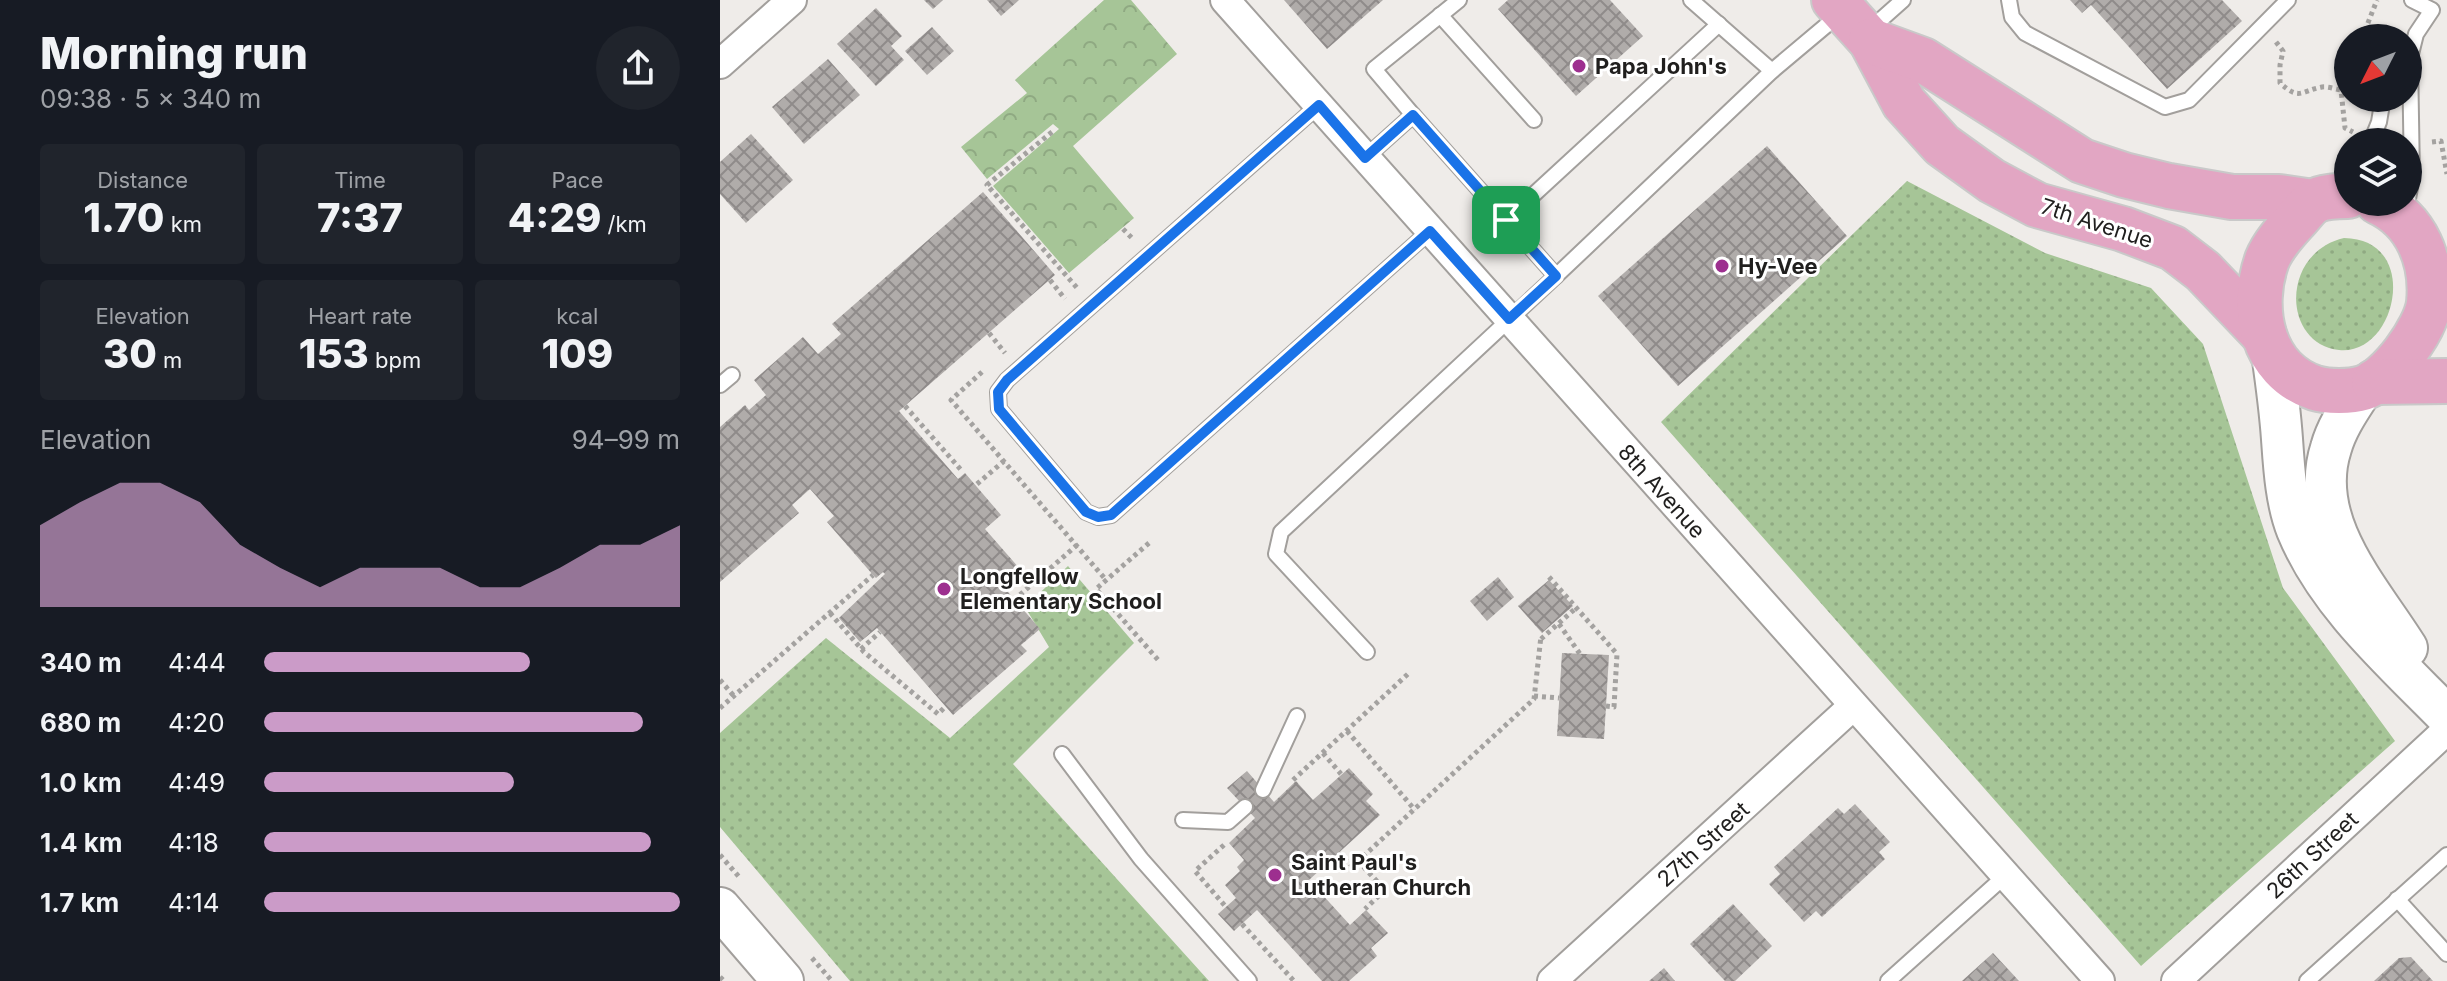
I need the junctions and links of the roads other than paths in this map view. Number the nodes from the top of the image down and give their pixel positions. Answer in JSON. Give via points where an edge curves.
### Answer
{"nodes":[{"id":1,"x":792,"y":0,"type":"edge"},
{"id":2,"x":1225,"y":0,"type":"edge"},
{"id":3,"x":1459,"y":0,"type":"edge"},
{"id":4,"x":1691,"y":0,"type":"edge"},
{"id":5,"x":1903,"y":0,"type":"edge"},
{"id":6,"x":2009,"y":0,"type":"edge"},
{"id":7,"x":2412,"y":0,"type":"edge"},
{"id":8,"x":2279,"y":3,"type":"edge"},
{"id":9,"x":1440,"y":15,"type":"junction"},
{"id":10,"x":1853,"y":22,"type":"edge"},
{"id":11,"x":1719,"y":24,"type":"junction"},
{"id":12,"x":2422,"y":25,"type":"edge"},
{"id":13,"x":720,"y":64,"type":"edge"},
{"id":14,"x":1772,"y":71,"type":"junction"},
{"id":15,"x":1319,"y":105,"type":"junction"},
{"id":16,"x":2410,"y":112,"type":"edge"},
{"id":17,"x":1413,"y":115,"type":"junction"},
{"id":18,"x":1534,"y":120,"type":"dead end"},
{"id":19,"x":1365,"y":158,"type":"junction"},
{"id":20,"x":2334,"y":194,"type":"edge"},
{"id":21,"x":2334,"y":195,"type":"edge"},
{"id":22,"x":1506,"y":220,"type":"junction"},
{"id":23,"x":2410,"y":220,"type":"edge"},
{"id":24,"x":1430,"y":231,"type":"junction"},
{"id":25,"x":1556,"y":276,"type":"junction"},
{"id":26,"x":1509,"y":319,"type":"junction"},
{"id":27,"x":2268,"y":344,"type":"junction"},
{"id":28,"x":2447,"y":381,"type":"edge"},
{"id":29,"x":2369,"y":385,"type":"junction"},
{"id":30,"x":1367,"y":652,"type":"dead end"},
{"id":31,"x":1853,"y":706,"type":"junction"},
{"id":32,"x":2447,"y":714,"type":"edge"},
{"id":33,"x":1297,"y":716,"type":"dead end"},
{"id":34,"x":2447,"y":730,"type":"edge"},
{"id":35,"x":1062,"y":754,"type":"dead end"},
{"id":36,"x":1263,"y":790,"type":"dead end"},
{"id":37,"x":1245,"y":807,"type":"dead end"},
{"id":38,"x":1183,"y":820,"type":"dead end"},
{"id":39,"x":2447,"y":855,"type":"edge"},
{"id":40,"x":2005,"y":876,"type":"junction"},
{"id":41,"x":2397,"y":899,"type":"junction"},
{"id":42,"x":720,"y":908,"type":"edge"},
{"id":43,"x":2447,"y":954,"type":"edge"},
{"id":44,"x":783,"y":981,"type":"edge"},
{"id":45,"x":1249,"y":981,"type":"edge"},
{"id":46,"x":1552,"y":981,"type":"edge"},
{"id":47,"x":1888,"y":981,"type":"edge"},
{"id":48,"x":2100,"y":981,"type":"edge"},
{"id":49,"x":2176,"y":981,"type":"edge"},
{"id":50,"x":2307,"y":981,"type":"edge"}],
"edges":[{"from":1,"to":13,"type":"street"},
{"from":2,"to":15,"type":"street","name":"8th Avenue"},
{"from":3,"to":9,"type":"lane"},
{"from":4,"to":11,"type":"lane"},
{"from":5,"to":10,"type":"lane"},
{"from":6,"to":8,"type":"lane","via":[[2012,17],[2025,33],[2165,107],[2189,100]]},
{"from":7,"to":12,"type":"lane","via":[[2432,10]]},
{"from":9,"to":17,"type":"lane","via":[[1374,69]]},
{"from":9,"to":18,"type":"lane"},
{"from":10,"to":14,"type":"lane"},
{"from":10,"to":20,"type":"main road","via":[[2082,161],[2169,186],[2232,197]]},
{"from":10,"to":27,"type":"main road","name":"7th Avenue","via":[[1904,103],[1942,145],[2037,205],[2173,248],[2203,271]]},
{"from":11,"to":14,"type":"lane"},
{"from":11,"to":22,"type":"lane"},
{"from":14,"to":25,"type":"lane"},
{"from":15,"to":19,"type":"street","name":"8th Avenue"},
{"from":15,"to":24,"type":"lane","via":[[998,392],[999,409],[1086,512],[1111,515]]},
{"from":16,"to":23,"type":"lane"},
{"from":17,"to":19,"type":"lane"},
{"from":17,"to":22,"type":"lane"},
{"from":19,"to":24,"type":"street","name":"8th Avenue"},
{"from":21,"to":27,"type":"main road","via":[[2282,236],[2268,258],[2258,315]]},
{"from":22,"to":25,"type":"lane"},
{"from":23,"to":29,"type":"main road","via":[[2429,269],[2429,306],[2416,337]]},
{"from":24,"to":26,"type":"street","name":"8th Avenue"},
{"from":25,"to":26,"type":"lane"},
{"from":26,"to":30,"type":"lane","via":[[1281,532],[1276,554]]},
{"from":26,"to":31,"type":"street","name":"8th Avenue"},
{"from":27,"to":29,"type":"main road","name":"7th Avenue","via":[[2286,372],[2314,388],[2334,391]]},
{"from":27,"to":32,"type":"main road","via":[[2283,469],[2297,529],[2330,588]]},
{"from":28,"to":29,"type":"main road","name":"7th Avenue"},
{"from":29,"to":32,"type":"main road","via":[[2329,451],[2327,512]]},
{"from":31,"to":40,"type":"street","name":"8th Avenue"},
{"from":31,"to":46,"type":"street","name":"27th Street"},
{"from":33,"to":36,"type":"lane"},
{"from":34,"to":49,"type":"street","name":"26th Street"},
{"from":35,"to":45,"type":"lane","via":[[1141,859]]},
{"from":37,"to":38,"type":"lane","via":[[1228,822]]},
{"from":39,"to":41,"type":"lane"},
{"from":40,"to":47,"type":"lane"},
{"from":40,"to":48,"type":"street","name":"8th Avenue"},
{"from":41,"to":43,"type":"lane"},
{"from":41,"to":50,"type":"lane"},
{"from":42,"to":44,"type":"main road"}]}
